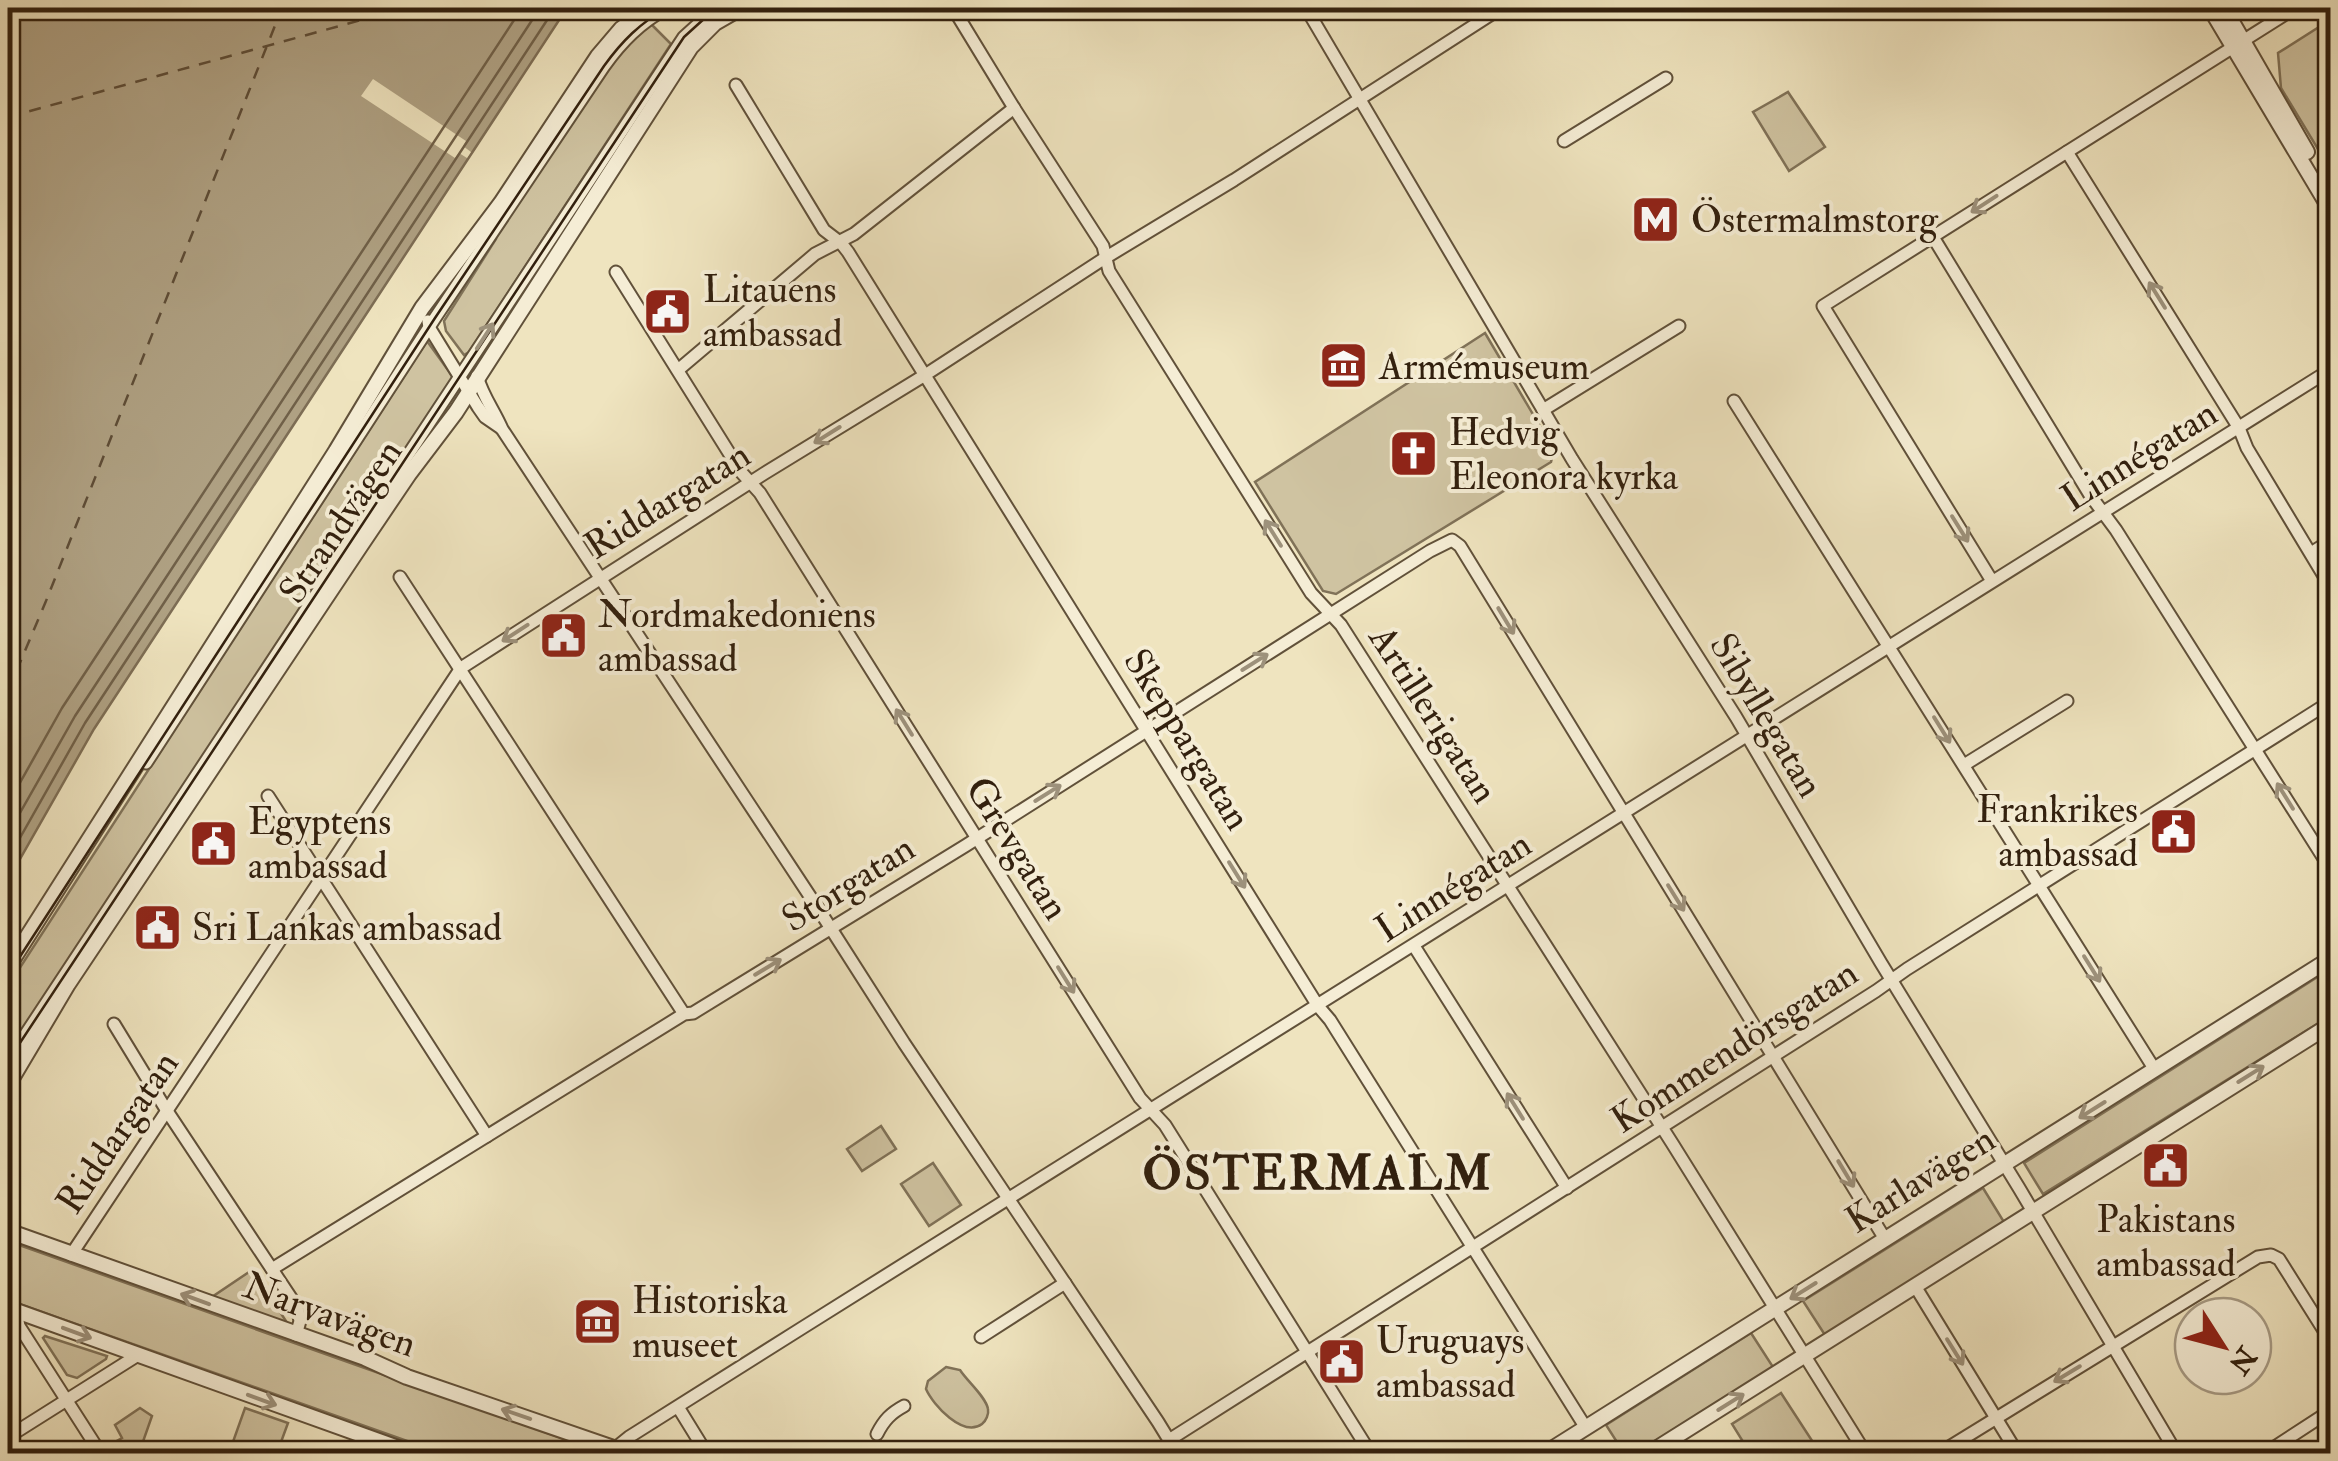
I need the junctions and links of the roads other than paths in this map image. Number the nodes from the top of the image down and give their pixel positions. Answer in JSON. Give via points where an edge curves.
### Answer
{"nodes":[{"id":1,"x":650,"y":8,"type":"edge"},
{"id":2,"x":667,"y":8,"type":"edge"},
{"id":3,"x":716,"y":8,"type":"edge"},
{"id":4,"x":741,"y":8,"type":"edge"},
{"id":5,"x":972,"y":8,"type":"edge"},
{"id":6,"x":1306,"y":8,"type":"edge"},
{"id":7,"x":1501,"y":8,"type":"edge"},
{"id":8,"x":2210,"y":8,"type":"edge"},
{"id":9,"x":2224,"y":8,"type":"edge"},
{"id":10,"x":2294,"y":8,"type":"edge"},
{"id":11,"x":955,"y":12,"type":"edge"},
{"id":12,"x":2238,"y":43,"type":"junction"},
{"id":13,"x":1666,"y":78,"type":"dead end"},
{"id":14,"x":736,"y":85,"type":"dead end"},
{"id":15,"x":1360,"y":98,"type":"junction"},
{"id":16,"x":1014,"y":108,"type":"junction"},
{"id":17,"x":1564,"y":141,"type":"dead end"},
{"id":18,"x":2067,"y":152,"type":"junction"},
{"id":19,"x":2330,"y":191,"type":"edge"},
{"id":20,"x":501,"y":204,"type":"junction"},
{"id":21,"x":2330,"y":209,"type":"edge"},
{"id":22,"x":1933,"y":237,"type":"junction"},
{"id":23,"x":841,"y":242,"type":"junction"},
{"id":24,"x":1105,"y":258,"type":"junction"},
{"id":25,"x":616,"y":272,"type":"dead end"},
{"id":26,"x":1679,"y":326,"type":"dead end"},
{"id":27,"x":430,"y":328,"type":"junction"},
{"id":28,"x":678,"y":370,"type":"junction"},
{"id":29,"x":2330,"y":370,"type":"edge"},
{"id":30,"x":925,"y":375,"type":"junction"},
{"id":31,"x":458,"y":376,"type":"junction"},
{"id":32,"x":477,"y":376,"type":"junction"},
{"id":33,"x":468,"y":390,"type":"junction"},
{"id":34,"x":1734,"y":401,"type":"dead end"},
{"id":35,"x":1543,"y":410,"type":"junction"},
{"id":36,"x":2239,"y":428,"type":"junction"},
{"id":37,"x":502,"y":429,"type":"junction"},
{"id":38,"x":750,"y":482,"type":"junction"},
{"id":39,"x":2103,"y":513,"type":"junction"},
{"id":40,"x":2330,"y":541,"type":"edge"},
{"id":41,"x":2311,"y":554,"type":"junction"},
{"id":42,"x":400,"y":576,"type":"dead end"},
{"id":43,"x":600,"y":578,"type":"junction"},
{"id":44,"x":1992,"y":581,"type":"junction"},
{"id":45,"x":2330,"y":586,"type":"edge"},
{"id":46,"x":1330,"y":615,"type":"junction"},
{"id":47,"x":1890,"y":648,"type":"junction"},
{"id":48,"x":461,"y":668,"type":"junction"},
{"id":49,"x":2067,"y":701,"type":"dead end"},
{"id":50,"x":2330,"y":702,"type":"edge"},
{"id":51,"x":1147,"y":730,"type":"junction"},
{"id":52,"x":1747,"y":737,"type":"junction"},
{"id":53,"x":2256,"y":750,"type":"junction"},
{"id":54,"x":1964,"y":764,"type":"junction"},
{"id":55,"x":268,"y":796,"type":"dead end"},
{"id":56,"x":1624,"y":814,"type":"junction"},
{"id":57,"x":977,"y":838,"type":"junction"},
{"id":58,"x":2330,"y":868,"type":"edge"},
{"id":59,"x":321,"y":878,"type":"junction"},
{"id":60,"x":1508,"y":886,"type":"junction"},
{"id":61,"x":2040,"y":886,"type":"junction"},
{"id":62,"x":832,"y":928,"type":"junction"},
{"id":63,"x":1414,"y":946,"type":"junction"},
{"id":64,"x":2330,"y":959,"type":"edge"},
{"id":65,"x":8,"y":967,"type":"edge"},
{"id":66,"x":8,"y":975,"type":"edge"},
{"id":67,"x":1891,"y":980,"type":"junction"},
{"id":68,"x":1318,"y":1006,"type":"junction"},
{"id":69,"x":684,"y":1014,"type":"junction"},
{"id":70,"x":114,"y":1024,"type":"dead end"},
{"id":71,"x":2330,"y":1025,"type":"edge"},
{"id":72,"x":1774,"y":1055,"type":"junction"},
{"id":73,"x":8,"y":1060,"type":"edge"},
{"id":74,"x":2154,"y":1070,"type":"junction"},
{"id":75,"x":8,"y":1086,"type":"edge"},
{"id":76,"x":1151,"y":1110,"type":"junction"},
{"id":77,"x":167,"y":1111,"type":"junction"},
{"id":78,"x":1661,"y":1128,"type":"junction"},
{"id":79,"x":487,"y":1136,"type":"junction"},
{"id":80,"x":2005,"y":1164,"type":"junction"},
{"id":81,"x":1566,"y":1188,"type":"junction"},
{"id":82,"x":1008,"y":1200,"type":"junction"},
{"id":83,"x":2032,"y":1211,"type":"junction"},
{"id":84,"x":8,"y":1232,"type":"edge"},
{"id":85,"x":1885,"y":1239,"type":"junction"},
{"id":86,"x":1472,"y":1247,"type":"junction"},
{"id":87,"x":71,"y":1255,"type":"junction"},
{"id":88,"x":272,"y":1270,"type":"junction"},
{"id":89,"x":1065,"y":1282,"type":"junction"},
{"id":90,"x":1915,"y":1286,"type":"junction"},
{"id":91,"x":1775,"y":1308,"type":"junction"},
{"id":92,"x":12,"y":1310,"type":"edge"},
{"id":93,"x":296,"y":1335,"type":"junction"},
{"id":94,"x":982,"y":1338,"type":"dead end"},
{"id":95,"x":2330,"y":1340,"type":"edge"},
{"id":96,"x":2112,"y":1346,"type":"junction"},
{"id":97,"x":1306,"y":1352,"type":"junction"},
{"id":98,"x":138,"y":1355,"type":"junction"},
{"id":99,"x":1805,"y":1355,"type":"junction"},
{"id":100,"x":66,"y":1401,"type":"junction"},
{"id":101,"x":904,"y":1406,"type":"dead end"},
{"id":102,"x":678,"y":1407,"type":"junction"},
{"id":103,"x":2330,"y":1411,"type":"edge"},
{"id":104,"x":1996,"y":1417,"type":"junction"},
{"id":105,"x":1586,"y":1428,"type":"junction"},
{"id":106,"x":877,"y":1434,"type":"dead end"},
{"id":107,"x":8,"y":1438,"type":"edge"},
{"id":108,"x":1171,"y":1447,"type":"edge"},
{"id":109,"x":611,"y":1451,"type":"edge"},
{"id":110,"x":101,"y":1454,"type":"edge"},
{"id":111,"x":415,"y":1454,"type":"edge"},
{"id":112,"x":631,"y":1454,"type":"edge"},
{"id":113,"x":707,"y":1454,"type":"edge"},
{"id":114,"x":1371,"y":1454,"type":"edge"},
{"id":115,"x":1544,"y":1454,"type":"edge"},
{"id":116,"x":1648,"y":1454,"type":"edge"},
{"id":117,"x":1866,"y":1454,"type":"edge"},
{"id":118,"x":1938,"y":1454,"type":"edge"},
{"id":119,"x":2018,"y":1454,"type":"edge"},
{"id":120,"x":2177,"y":1454,"type":"edge"},
{"id":121,"x":2264,"y":1454,"type":"edge"}],
"edges":[{"from":1,"to":20,"type":"street","name":"Strandvägen","via":[[598,56]]},
{"from":2,"to":27,"type":"street","name":"Strandvägen","via":[[638,26],[604,66]]},
{"from":31,"to":3,"type":"street","name":"Strandvägen","one_way":true,"via":[[684,37]]},
{"from":4,"to":32,"type":"street","name":"Strandvägen","via":[[691,47]]},
{"from":5,"to":11,"type":"street"},
{"from":6,"to":15,"type":"street","name":"Sibyllegatan"},
{"from":7,"to":15,"type":"street","name":"Riddargatan"},
{"from":8,"to":12,"type":"street"},
{"from":9,"to":12,"type":"street"},
{"from":10,"to":12,"type":"street"},
{"from":11,"to":16,"type":"street","name":"Artillerigatan"},
{"from":12,"to":18,"type":"street"},
{"from":12,"to":19,"type":"street"},
{"from":12,"to":21,"type":"street"},
{"from":13,"to":17,"type":"street"},
{"from":14,"to":23,"type":"street","name":"Skeppargatan","via":[[824,230]]},
{"from":15,"to":24,"type":"street","name":"Riddargatan"},
{"from":15,"to":35,"type":"street","name":"Sibyllegatan"},
{"from":16,"to":23,"type":"street"},
{"from":16,"to":24,"type":"street","name":"Artillerigatan"},
{"from":18,"to":22,"type":"street","one_way":true},
{"from":36,"to":18,"type":"street","one_way":true},
{"from":20,"to":27,"type":"street","name":"Strandvägen","via":[[430,314]]},
{"from":20,"to":65,"type":"street","name":"Strandvägen","via":[[422,308]]},
{"from":22,"to":39,"type":"street"},
{"from":22,"to":44,"type":"street","one_way":true,"via":[[1823,306]]},
{"from":23,"to":28,"type":"street","via":[[815,254]]},
{"from":23,"to":30,"type":"street","name":"Skeppargatan"},
{"from":24,"to":30,"type":"street","name":"Riddargatan"},
{"from":46,"to":24,"type":"street","name":"Artillerigatan","one_way":true},
{"from":25,"to":28,"type":"street","name":"Grevgatan"},
{"from":26,"to":35,"type":"street"},
{"from":27,"to":31,"type":"street"},
{"from":27,"to":66,"type":"street","name":"Strandvägen"},
{"from":28,"to":38,"type":"street","name":"Grevgatan"},
{"from":29,"to":36,"type":"street","name":"Linnégatan"},
{"from":30,"to":38,"type":"street","name":"Riddargatan","one_way":true},
{"from":30,"to":51,"type":"street","name":"Skeppargatan"},
{"from":31,"to":33,"type":"street"},
{"from":31,"to":73,"type":"street","name":"Strandvägen"},
{"from":32,"to":33,"type":"street","name":"Strandvägen"},
{"from":32,"to":37,"type":"street"},
{"from":33,"to":37,"type":"street"},
{"from":33,"to":75,"type":"street","name":"Strandvägen","via":[[68,984]]},
{"from":34,"to":47,"type":"street"},
{"from":35,"to":52,"type":"street","name":"Sibyllegatan"},
{"from":36,"to":39,"type":"street","name":"Linnégatan"},
{"from":36,"to":41,"type":"street"},
{"from":37,"to":43,"type":"street"},
{"from":38,"to":43,"type":"street","name":"Riddargatan"},
{"from":57,"to":38,"type":"street","name":"Grevgatan","one_way":true},
{"from":39,"to":44,"type":"street","name":"Linnégatan"},
{"from":39,"to":53,"type":"street"},
{"from":40,"to":41,"type":"street"},
{"from":41,"to":45,"type":"street"},
{"from":42,"to":48,"type":"street"},
{"from":43,"to":48,"type":"street","name":"Riddargatan","one_way":true},
{"from":43,"to":62,"type":"street"},
{"from":44,"to":47,"type":"street","name":"Linnégatan"},
{"from":51,"to":46,"type":"street","name":"Storgatan","one_way":true},
{"from":46,"to":56,"type":"street","name":"Storgatan","one_way":true,"via":[[1452,540]]},
{"from":46,"to":60,"type":"street","name":"Artillerigatan"},
{"from":47,"to":52,"type":"street","name":"Linnégatan"},
{"from":47,"to":54,"type":"street","one_way":true},
{"from":48,"to":59,"type":"street","name":"Riddargatan"},
{"from":48,"to":69,"type":"street"},
{"from":49,"to":54,"type":"street"},
{"from":50,"to":53,"type":"street","name":"Kommendörsgatan"},
{"from":57,"to":51,"type":"street","name":"Storgatan","one_way":true},
{"from":51,"to":68,"type":"street","name":"Skeppargatan","one_way":true},
{"from":52,"to":56,"type":"street","name":"Linnégatan"},
{"from":52,"to":67,"type":"street","name":"Sibyllegatan"},
{"from":58,"to":53,"type":"street","one_way":true},
{"from":53,"to":61,"type":"street","name":"Kommendörsgatan"},
{"from":54,"to":61,"type":"street"},
{"from":55,"to":59,"type":"street"},
{"from":56,"to":60,"type":"street","name":"Linnégatan"},
{"from":56,"to":72,"type":"street","one_way":true},
{"from":57,"to":62,"type":"street","name":"Storgatan"},
{"from":57,"to":76,"type":"street","name":"Grevgatan","one_way":true},
{"from":59,"to":77,"type":"street","name":"Riddargatan"},
{"from":59,"to":79,"type":"street"},
{"from":60,"to":63,"type":"street","name":"Linnégatan"},
{"from":60,"to":78,"type":"street","name":"Artillerigatan"},
{"from":61,"to":67,"type":"street","name":"Kommendörsgatan"},
{"from":61,"to":74,"type":"street","one_way":true},
{"from":69,"to":62,"type":"street","name":"Storgatan","one_way":true},
{"from":62,"to":82,"type":"street"},
{"from":63,"to":68,"type":"street","name":"Linnégatan"},
{"from":81,"to":63,"type":"street","one_way":true},
{"from":64,"to":74,"type":"street","name":"Karlavägen"},
{"from":67,"to":72,"type":"street","name":"Kommendörsgatan"},
{"from":67,"to":80,"type":"street","name":"Sibyllegatan"},
{"from":68,"to":76,"type":"street","name":"Linnégatan"},
{"from":68,"to":86,"type":"street","name":"Skeppargatan"},
{"from":69,"to":79,"type":"street","name":"Storgatan"},
{"from":70,"to":77,"type":"street"},
{"from":83,"to":71,"type":"street","one_way":true},
{"from":72,"to":78,"type":"street","name":"Kommendörsgatan"},
{"from":72,"to":85,"type":"street","one_way":true},
{"from":74,"to":80,"type":"street","name":"Karlavägen","one_way":true},
{"from":76,"to":82,"type":"street","name":"Linnégatan"},
{"from":76,"to":97,"type":"street","name":"Grevgatan"},
{"from":77,"to":87,"type":"street","name":"Riddargatan"},
{"from":77,"to":88,"type":"street"},
{"from":78,"to":81,"type":"street","name":"Kommendörsgatan"},
{"from":78,"to":91,"type":"street","name":"Artillerigatan"},
{"from":79,"to":88,"type":"street","name":"Storgatan"},
{"from":80,"to":83,"type":"street","name":"Sibyllegatan"},
{"from":80,"to":85,"type":"street","name":"Karlavägen"},
{"from":81,"to":86,"type":"street","name":"Kommendörsgatan"},
{"from":82,"to":89,"type":"street"},
{"from":82,"to":102,"type":"street","name":"Linnégatan"},
{"from":83,"to":90,"type":"street"},
{"from":83,"to":96,"type":"street","name":"Sibyllegatan"},
{"from":84,"to":87,"type":"street","name":"Narvavägen"},
{"from":85,"to":91,"type":"street","name":"Karlavägen","one_way":true},
{"from":86,"to":97,"type":"street","name":"Kommendörsgatan"},
{"from":86,"to":105,"type":"street","name":"Skeppargatan"},
{"from":93,"to":87,"type":"street","name":"Narvavägen","one_way":true},
{"from":88,"to":93,"type":"street","via":[[297,1308]]},
{"from":89,"to":94,"type":"street"},
{"from":89,"to":108,"type":"street"},
{"from":90,"to":99,"type":"street"},
{"from":90,"to":104,"type":"street","one_way":true},
{"from":91,"to":99,"type":"street","name":"Artillerigatan"},
{"from":91,"to":105,"type":"street","name":"Karlavägen"},
{"from":92,"to":98,"type":"street","one_way":true},
{"from":92,"to":100,"type":"street"},
{"from":109,"to":93,"type":"street","name":"Narvavägen","one_way":true},
{"from":95,"to":96,"type":"street","via":[[2271,1254]]},
{"from":96,"to":104,"type":"street","one_way":true},
{"from":96,"to":120,"type":"street","name":"Sibyllegatan"},
{"from":97,"to":108,"type":"street","name":"Kommendörsgatan"},
{"from":97,"to":114,"type":"street","name":"Grevgatan"},
{"from":98,"to":100,"type":"street"},
{"from":98,"to":111,"type":"street","one_way":true},
{"from":116,"to":99,"type":"street","one_way":true},
{"from":99,"to":117,"type":"street","name":"Artillerigatan"},
{"from":100,"to":107,"type":"street"},
{"from":100,"to":110,"type":"street"},
{"from":101,"to":106,"type":"street"},
{"from":102,"to":109,"type":"street","name":"Linnégatan"},
{"from":102,"to":113,"type":"street"},
{"from":103,"to":121,"type":"street"},
{"from":104,"to":118,"type":"street"},
{"from":104,"to":119,"type":"street"},
{"from":105,"to":115,"type":"street","name":"Karlavägen"},
{"from":109,"to":112,"type":"street","name":"Narvavägen"}]}
